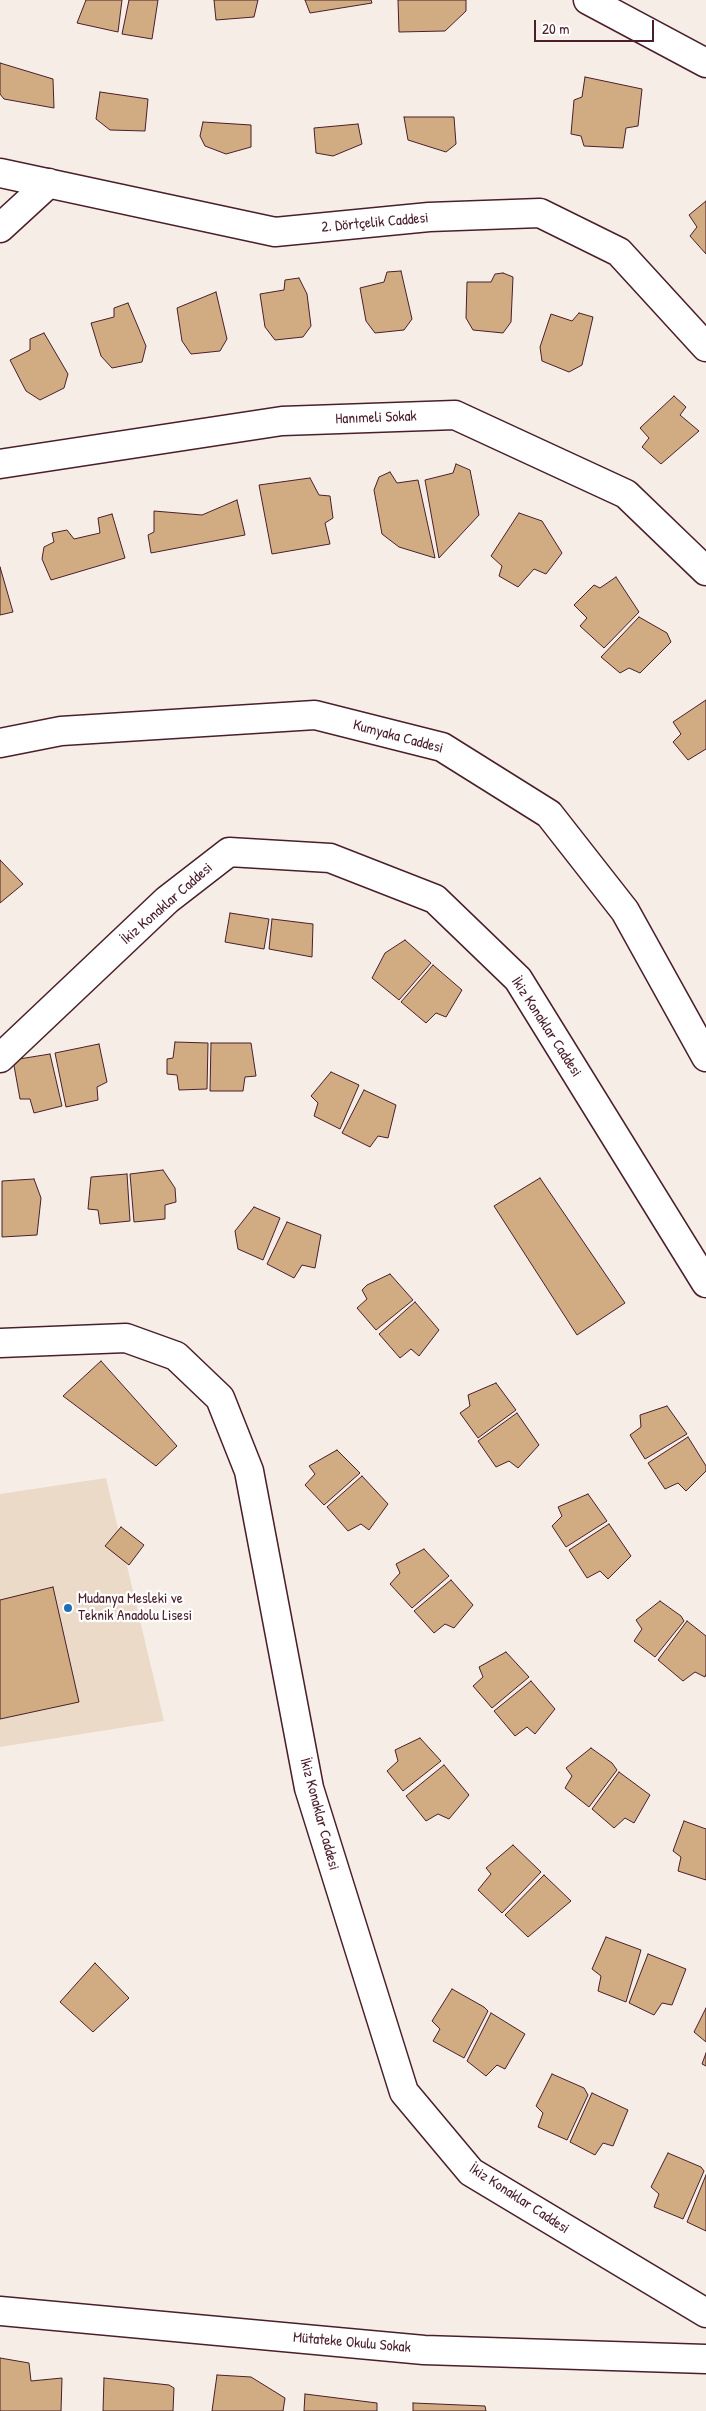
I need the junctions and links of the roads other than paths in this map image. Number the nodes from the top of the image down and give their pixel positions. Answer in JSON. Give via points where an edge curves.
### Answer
{"nodes":[{"id":1,"x":588,"y":0,"type":"edge"},
{"id":2,"x":706,"y":64,"type":"edge"},
{"id":3,"x":0,"y":173,"type":"edge"},
{"id":4,"x":49,"y":183,"type":"junction"},
{"id":5,"x":0,"y":228,"type":"edge"},
{"id":6,"x":706,"y":347,"type":"edge"},
{"id":7,"x":0,"y":464,"type":"edge"},
{"id":8,"x":706,"y":571,"type":"edge"},
{"id":9,"x":0,"y":743,"type":"edge"},
{"id":10,"x":706,"y":1057,"type":"edge"},
{"id":11,"x":0,"y":1058,"type":"edge"},
{"id":12,"x":706,"y":1282,"type":"edge"},
{"id":13,"x":0,"y":1343,"type":"edge"},
{"id":14,"x":0,"y":2311,"type":"edge"},
{"id":15,"x":706,"y":2313,"type":"edge"},
{"id":16,"x":706,"y":2359,"type":"edge"}],
"edges":[{"from":1,"to":2,"type":"street"},
{"from":3,"to":4,"type":"street","name":"2. Dörtçelik Caddesi"},
{"from":4,"to":5,"type":"street"},
{"from":4,"to":6,"type":"street","name":"2. Dörtçelik Caddesi","via":[[275,232],[429,217],[540,212],[619,252]]},
{"from":7,"to":8,"type":"street","name":"Hanımeli Sokak","via":[[282,421],[455,416],[626,494]]},
{"from":9,"to":10,"type":"street","name":"Kumyaka Caddesi","via":[[61,731],[315,715],[442,747],[549,814],[625,911]]},
{"from":11,"to":12,"type":"street","name":"İkiz Konaklar Caddesi","via":[[168,900],[229,852],[330,858],[435,899],[518,979]]},
{"from":13,"to":15,"type":"street","name":"İkiz Konaklar Caddesi","via":[[126,1338],[176,1356],[220,1398],[248,1471],[309,1788],[404,2092],[471,2172]]},
{"from":14,"to":16,"type":"street","name":"Mütateke Okulu Sokak","via":[[424,2350]]}]}
